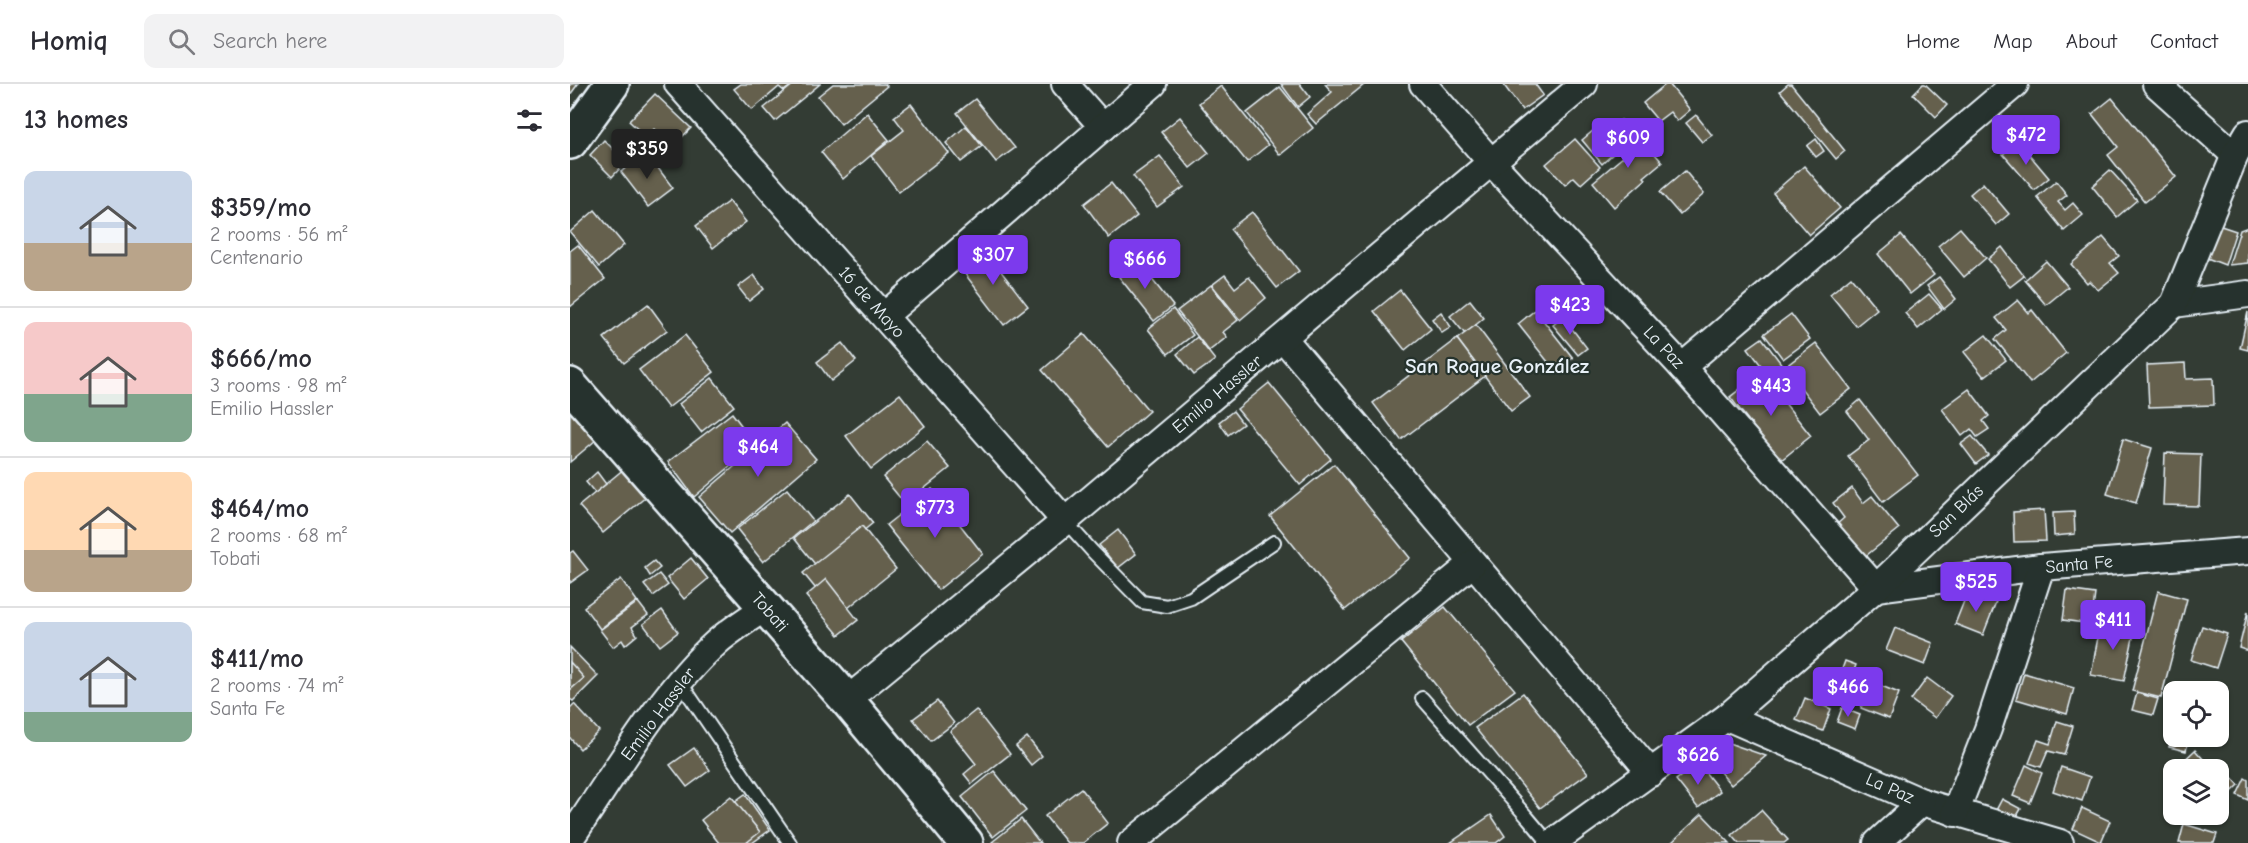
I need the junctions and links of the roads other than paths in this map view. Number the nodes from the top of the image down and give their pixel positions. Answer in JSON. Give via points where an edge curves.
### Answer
{"nodes":[{"id":1,"x":612,"y":84,"type":"edge"},
{"id":2,"x":678,"y":84,"type":"edge"},
{"id":3,"x":1065,"y":84,"type":"edge"},
{"id":4,"x":1153,"y":84,"type":"edge"},
{"id":5,"x":1423,"y":84,"type":"edge"},
{"id":6,"x":1584,"y":84,"type":"edge"},
{"id":7,"x":2015,"y":84,"type":"edge"},
{"id":8,"x":2156,"y":84,"type":"edge"},
{"id":9,"x":1103,"y":127,"type":"junction"},
{"id":10,"x":2248,"y":133,"type":"edge"},
{"id":11,"x":570,"y":142,"type":"edge"},
{"id":12,"x":2235,"y":155,"type":"junction"},
{"id":13,"x":1492,"y":163,"type":"junction"},
{"id":14,"x":2248,"y":294,"type":"edge"},
{"id":15,"x":2174,"y":304,"type":"junction"},
{"id":16,"x":884,"y":316,"type":"junction"},
{"id":17,"x":1283,"y":338,"type":"junction"},
{"id":18,"x":1682,"y":367,"type":"junction"},
{"id":19,"x":570,"y":386,"type":"edge"},
{"id":20,"x":1065,"y":520,"type":"junction"},
{"id":21,"x":1274,"y":542,"type":"dead end"},
{"id":22,"x":2248,"y":551,"type":"edge"},
{"id":23,"x":1473,"y":562,"type":"junction"},
{"id":24,"x":2041,"y":567,"type":"junction"},
{"id":25,"x":1876,"y":588,"type":"junction"},
{"id":26,"x":766,"y":607,"type":"junction"},
{"id":27,"x":680,"y":682,"type":"junction"},
{"id":28,"x":1422,"y":698,"type":"dead end"},
{"id":29,"x":847,"y":700,"type":"junction"},
{"id":30,"x":1727,"y":717,"type":"junction"},
{"id":31,"x":1651,"y":773,"type":"junction"},
{"id":32,"x":1922,"y":802,"type":"junction"},
{"id":33,"x":1955,"y":813,"type":"junction"},
{"id":34,"x":570,"y":839,"type":"edge"},
{"id":35,"x":790,"y":843,"type":"edge"},
{"id":36,"x":966,"y":843,"type":"edge"},
{"id":37,"x":1131,"y":843,"type":"edge"},
{"id":38,"x":1550,"y":843,"type":"edge"},
{"id":39,"x":1877,"y":843,"type":"edge"},
{"id":40,"x":2060,"y":843,"type":"edge"}],
"edges":[{"from":1,"to":11,"type":"street"},
{"from":2,"to":16,"type":"street","name":"16 de Mayo"},
{"from":3,"to":9,"type":"street"},
{"from":4,"to":9,"type":"street"},
{"from":5,"to":13,"type":"street","name":"La Paz"},
{"from":6,"to":13,"type":"street","name":"Emilio Hassler"},
{"from":7,"to":18,"type":"street"},
{"from":8,"to":12,"type":"street"},
{"from":9,"to":16,"type":"street"},
{"from":10,"to":12,"type":"street","name":"San Blás"},
{"from":12,"to":15,"type":"street","name":"San Blás"},
{"from":13,"to":17,"type":"street","name":"Emilio Hassler"},
{"from":13,"to":18,"type":"street","name":"La Paz"},
{"from":14,"to":15,"type":"street"},
{"from":15,"to":25,"type":"street","name":"San Blás"},
{"from":16,"to":20,"type":"street","name":"16 de Mayo"},
{"from":17,"to":20,"type":"street","name":"Emilio Hassler"},
{"from":17,"to":23,"type":"street"},
{"from":18,"to":25,"type":"street","name":"La Paz"},
{"from":19,"to":26,"type":"street","name":"Tobati"},
{"from":20,"to":21,"type":"lane","via":[[1142,602],[1167,606],[1191,598]]},
{"from":20,"to":29,"type":"street","name":"Emilio Hassler"},
{"from":22,"to":24,"type":"street","name":"Santa Fe"},
{"from":23,"to":31,"type":"street"},
{"from":23,"to":37,"type":"street"},
{"from":24,"to":25,"type":"street","name":"Santa Fe"},
{"from":24,"to":33,"type":"street","via":[[1988,729]]},
{"from":25,"to":30,"type":"street","name":"San Blás"},
{"from":26,"to":27,"type":"street","name":"Emilio Hassler","via":[[717,641]]},
{"from":26,"to":29,"type":"street","name":"Tobati"},
{"from":27,"to":34,"type":"street","name":"Emilio Hassler"},
{"from":27,"to":35,"type":"lane"},
{"from":28,"to":38,"type":"lane"},
{"from":29,"to":36,"type":"street","name":"Tobati"},
{"from":30,"to":31,"type":"street","name":"San Blás"},
{"from":30,"to":32,"type":"street","name":"La Paz"},
{"from":31,"to":38,"type":"street","name":"San Blás"},
{"from":32,"to":33,"type":"street","name":"La Paz"},
{"from":32,"to":39,"type":"street"},
{"from":33,"to":40,"type":"street","name":"La Paz"}]}
